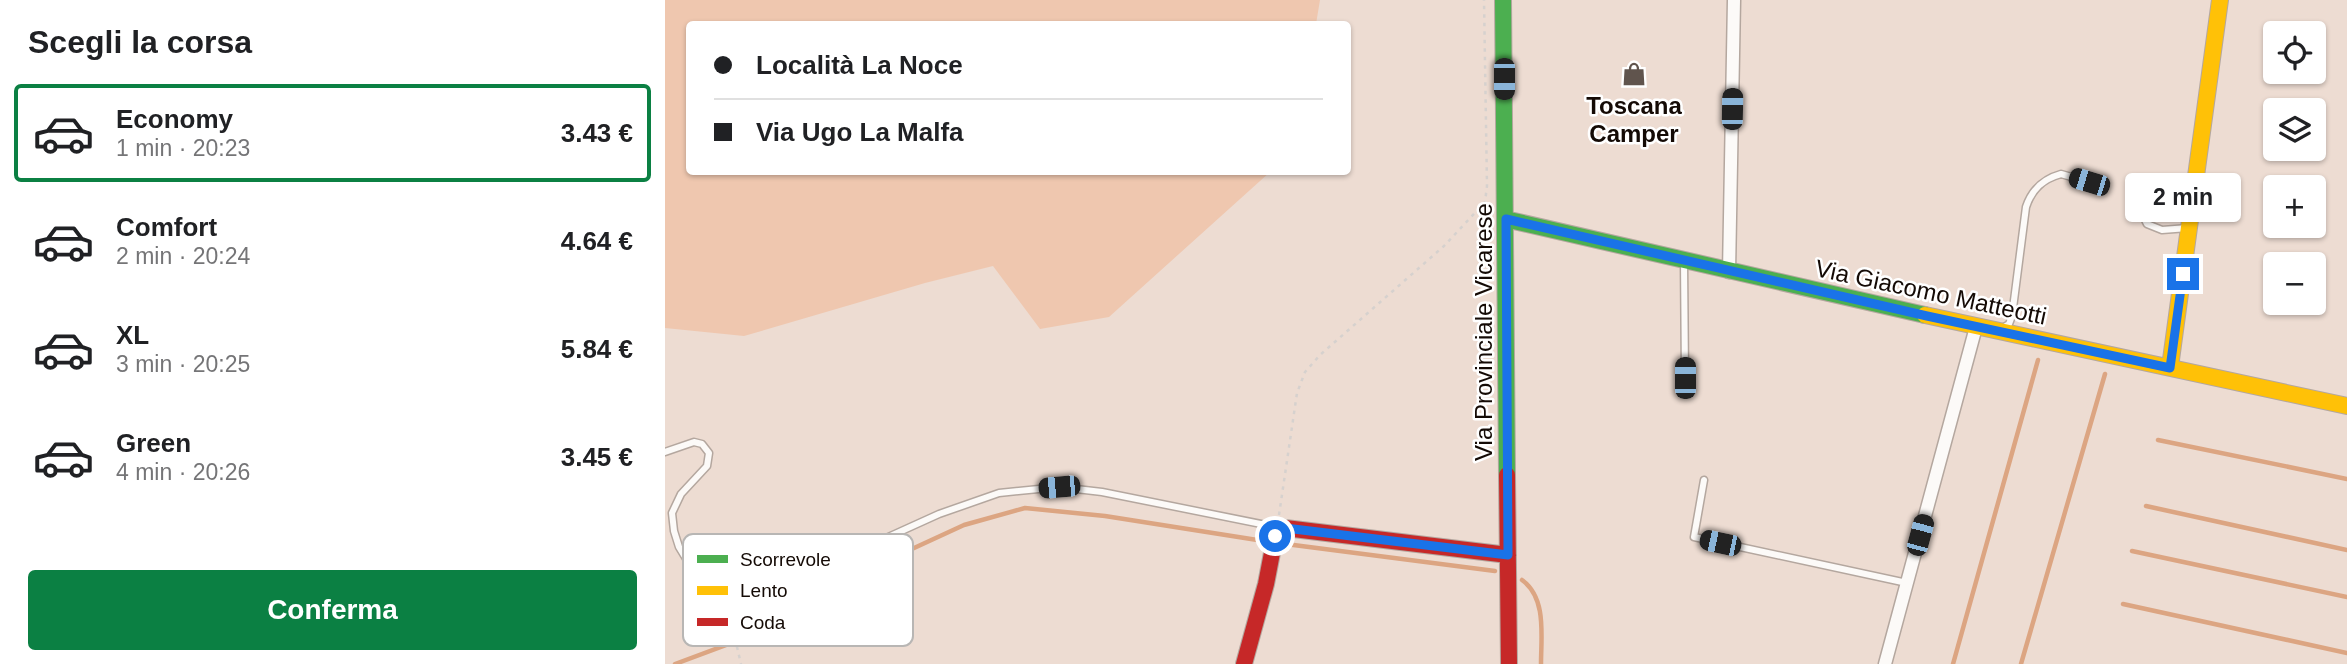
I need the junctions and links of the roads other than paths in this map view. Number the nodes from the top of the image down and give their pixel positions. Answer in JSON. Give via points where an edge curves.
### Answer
{"nodes":[{"id":1,"x":1503,"y":0,"type":"edge"},
{"id":2,"x":1734,"y":0,"type":"edge"},
{"id":3,"x":2220,"y":0,"type":"edge"},
{"id":4,"x":2089,"y":182,"type":"dead end"},
{"id":5,"x":2140,"y":209,"type":"dead end"},
{"id":6,"x":1506,"y":219,"type":"junction"},
{"id":7,"x":2189,"y":228,"type":"junction"},
{"id":8,"x":1684,"y":261,"type":"junction"},
{"id":9,"x":1729,"y":272,"type":"junction"},
{"id":10,"x":1976,"y":327,"type":"junction"},
{"id":11,"x":1999,"y":330,"type":"junction"},
{"id":12,"x":2170,"y":368,"type":"junction"},
{"id":13,"x":1685,"y":378,"type":"dead end"},
{"id":14,"x":2347,"y":406,"type":"edge"},
{"id":15,"x":665,"y":452,"type":"edge"},
{"id":16,"x":1704,"y":480,"type":"dead end"},
{"id":17,"x":895,"y":534,"type":"edge"},
{"id":18,"x":1275,"y":537,"type":"junction"},
{"id":19,"x":683,"y":554,"type":"edge"},
{"id":20,"x":1508,"y":555,"type":"junction"},
{"id":21,"x":1906,"y":583,"type":"junction"},
{"id":22,"x":1244,"y":664,"type":"edge"},
{"id":23,"x":1509,"y":664,"type":"edge"},
{"id":24,"x":1885,"y":664,"type":"edge"}],
"edges":[{"from":1,"to":6,"type":"street","name":"Via Provinciale Vicarese"},
{"from":2,"to":9,"type":"street"},
{"from":3,"to":7,"type":"street"},
{"from":4,"to":11,"type":"lane","via":[[2061,174],[2030,194],[2012,316]]},
{"from":5,"to":7,"type":"lane","via":[[2147,224],[2162,230]]},
{"from":6,"to":8,"type":"street","name":"Via Giacomo Matteotti"},
{"from":6,"to":20,"type":"street","name":"Via Provinciale Vicarese"},
{"from":7,"to":12,"type":"street"},
{"from":8,"to":9,"type":"street","name":"Via Giacomo Matteotti"},
{"from":8,"to":13,"type":"lane"},
{"from":9,"to":10,"type":"street","name":"Via Giacomo Matteotti"},
{"from":10,"to":11,"type":"street","name":"Via Giacomo Matteotti"},
{"from":10,"to":21,"type":"street"},
{"from":11,"to":12,"type":"street","name":"Via Giacomo Matteotti"},
{"from":12,"to":14,"type":"street","name":"Via Giacomo Matteotti"},
{"from":15,"to":19,"type":"lane","via":[[694,442],[702,443],[709,453],[707,466],[681,494],[671,513]]},
{"from":16,"to":21,"type":"lane","via":[[1694,537]]},
{"from":17,"to":18,"type":"lane","via":[[999,493],[1059,487],[1102,492]]},
{"from":18,"to":20,"type":"street"},
{"from":18,"to":22,"type":"street"},
{"from":20,"to":23,"type":"street","name":"Via Provinciale Vicarese"},
{"from":21,"to":24,"type":"street"}]}
